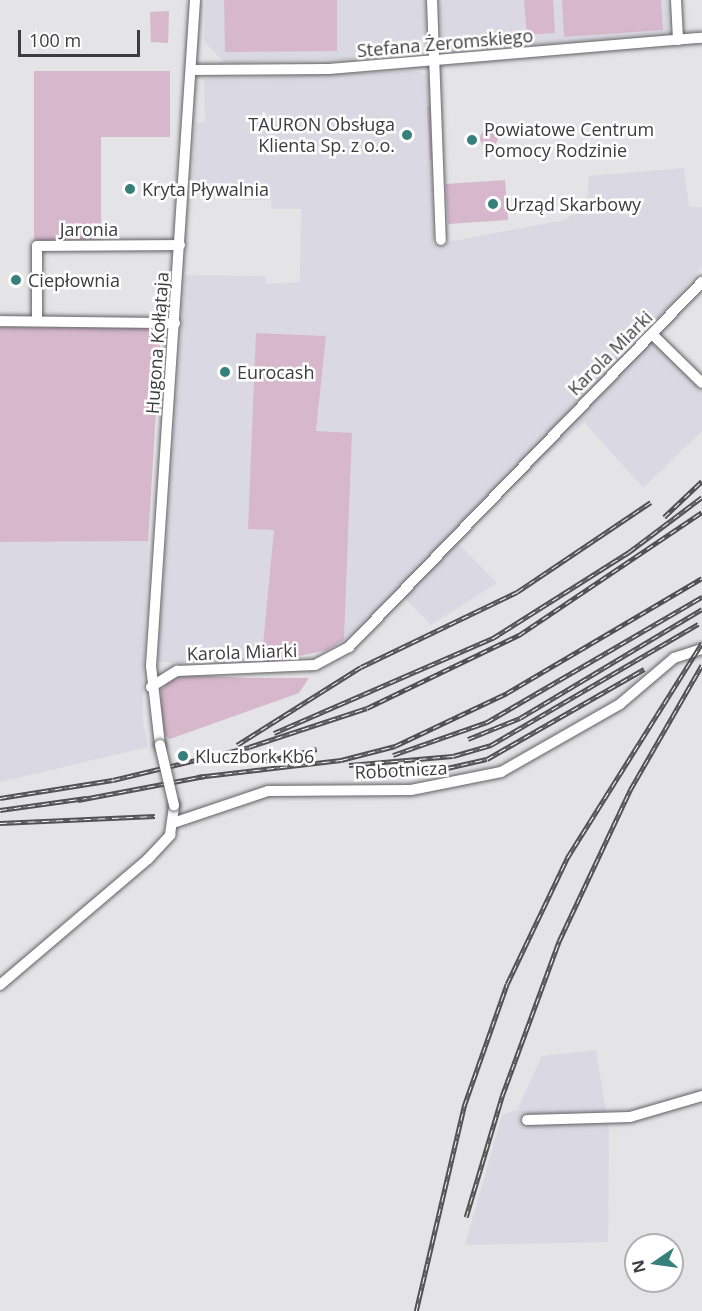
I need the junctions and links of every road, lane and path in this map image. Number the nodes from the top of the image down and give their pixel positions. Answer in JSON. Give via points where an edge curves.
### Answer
{"nodes":[{"id":1,"x":195,"y":0,"type":"edge"},
{"id":2,"x":432,"y":0,"type":"edge"},
{"id":3,"x":676,"y":0,"type":"edge"},
{"id":4,"x":702,"y":38,"type":"edge"},
{"id":5,"x":678,"y":40,"type":"junction"},
{"id":6,"x":434,"y":61,"type":"junction"},
{"id":7,"x":191,"y":70,"type":"junction"},
{"id":8,"x":441,"y":240,"type":"dead end"},
{"id":9,"x":180,"y":245,"type":"junction"},
{"id":10,"x":702,"y":282,"type":"edge"},
{"id":11,"x":0,"y":321,"type":"edge"},
{"id":12,"x":37,"y":321,"type":"junction"},
{"id":13,"x":175,"y":323,"type":"junction"},
{"id":14,"x":652,"y":334,"type":"junction"},
{"id":15,"x":702,"y":383,"type":"edge"},
{"id":16,"x":702,"y":649,"type":"edge"},
{"id":17,"x":151,"y":687,"type":"junction"},
{"id":18,"x":176,"y":822,"type":"junction"},
{"id":19,"x":0,"y":985,"type":"edge"},
{"id":20,"x":702,"y":1096,"type":"edge"},
{"id":21,"x":527,"y":1120,"type":"dead end"}],
"edges":[{"from":1,"to":7,"type":"street","name":"Hugona Kołłątaja"},
{"from":2,"to":6,"type":"street"},
{"from":3,"to":5,"type":"street"},
{"from":4,"to":5,"type":"street","name":"Stefana Żeromskiego"},
{"from":5,"to":6,"type":"street","name":"Stefana Żeromskiego"},
{"from":6,"to":7,"type":"street","name":"Stefana Żeromskiego"},
{"from":6,"to":8,"type":"street"},
{"from":7,"to":9,"type":"street","name":"Hugona Kołłątaja"},
{"from":9,"to":12,"type":"street","name":"Jaronia","via":[[37,246]]},
{"from":9,"to":13,"type":"street","name":"Hugona Kołłątaja"},
{"from":10,"to":14,"type":"street","name":"Karola Miarki"},
{"from":11,"to":12,"type":"street"},
{"from":12,"to":13,"type":"street"},
{"from":13,"to":17,"type":"street","name":"Hugona Kołłątaja"},
{"from":14,"to":15,"type":"street"},
{"from":14,"to":17,"type":"street","name":"Karola Miarki","via":[[349,647],[315,665],[177,671]]},
{"from":16,"to":18,"type":"street","name":"Robotnicza","via":[[674,658],[620,704],[501,772],[411,790],[268,791]]},
{"from":17,"to":18,"type":"street","bridge":true},
{"from":18,"to":19,"type":"street","via":[[148,859]]},
{"from":20,"to":21,"type":"street","via":[[630,1117]]}]}
